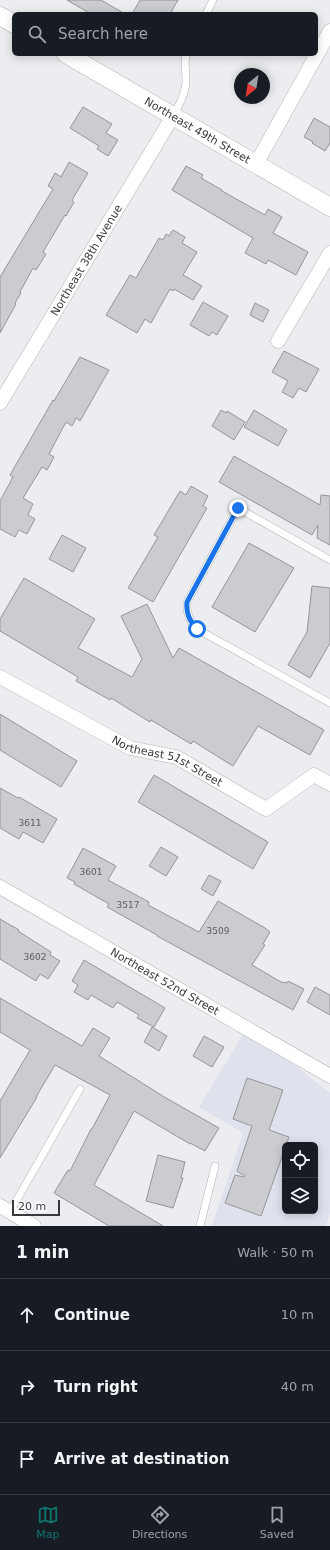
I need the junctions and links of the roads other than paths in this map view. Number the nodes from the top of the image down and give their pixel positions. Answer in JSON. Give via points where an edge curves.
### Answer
{"nodes":[{"id":1,"x":213,"y":0,"type":"edge"},
{"id":2,"x":207,"y":12,"type":"edge"},
{"id":3,"x":0,"y":16,"type":"edge"},
{"id":4,"x":12,"y":23,"type":"edge"},
{"id":5,"x":330,"y":31,"type":"edge"},
{"id":6,"x":318,"y":53,"type":"edge"},
{"id":7,"x":69,"y":56,"type":"edge"},
{"id":8,"x":186,"y":56,"type":"edge"},
{"id":9,"x":316,"y":56,"type":"edge"},
{"id":10,"x":173,"y":116,"type":"junction"},
{"id":11,"x":256,"y":164,"type":"junction"},
{"id":12,"x":330,"y":207,"type":"edge"},
{"id":13,"x":330,"y":253,"type":"edge"},
{"id":14,"x":278,"y":341,"type":"dead end"},
{"id":15,"x":0,"y":403,"type":"edge"},
{"id":16,"x":330,"y":560,"type":"edge"},
{"id":17,"x":0,"y":677,"type":"edge"},
{"id":18,"x":330,"y":703,"type":"edge"},
{"id":19,"x":330,"y":784,"type":"edge"},
{"id":20,"x":0,"y":887,"type":"edge"},
{"id":21,"x":330,"y":1076,"type":"edge"},
{"id":22,"x":80,"y":1089,"type":"dead end"},
{"id":23,"x":215,"y":1166,"type":"dead end"},
{"id":24,"x":5,"y":1209,"type":"edge"},
{"id":25,"x":34,"y":1226,"type":"edge"},
{"id":26,"x":200,"y":1226,"type":"edge"}],
"edges":[{"from":1,"to":2,"type":"lane"},
{"from":3,"to":4,"type":"street"},
{"from":5,"to":6,"type":"street"},
{"from":7,"to":10,"type":"street","name":"Northeast 49th Street"},
{"from":8,"to":10,"type":"lane","via":[[186,80],[183,95]]},
{"from":9,"to":11,"type":"street"},
{"from":10,"to":11,"type":"street","name":"Northeast 49th Street"},
{"from":10,"to":15,"type":"street","name":"Northeast 38th Avenue"},
{"from":11,"to":12,"type":"street","name":"Northeast 49th Street"},
{"from":13,"to":14,"type":"street"},
{"from":16,"to":18,"type":"lane","via":[[238,508],[187,602],[186,609],[188,617],[197,629]]},
{"from":17,"to":19,"type":"street","name":"Northeast 51st Street","via":[[130,748],[176,757],[266,809],[314,775]]},
{"from":20,"to":21,"type":"street","name":"Northeast 52nd Street"},
{"from":22,"to":24,"type":"lane"},
{"from":23,"to":26,"type":"lane"},
{"from":24,"to":25,"type":"street"}]}
